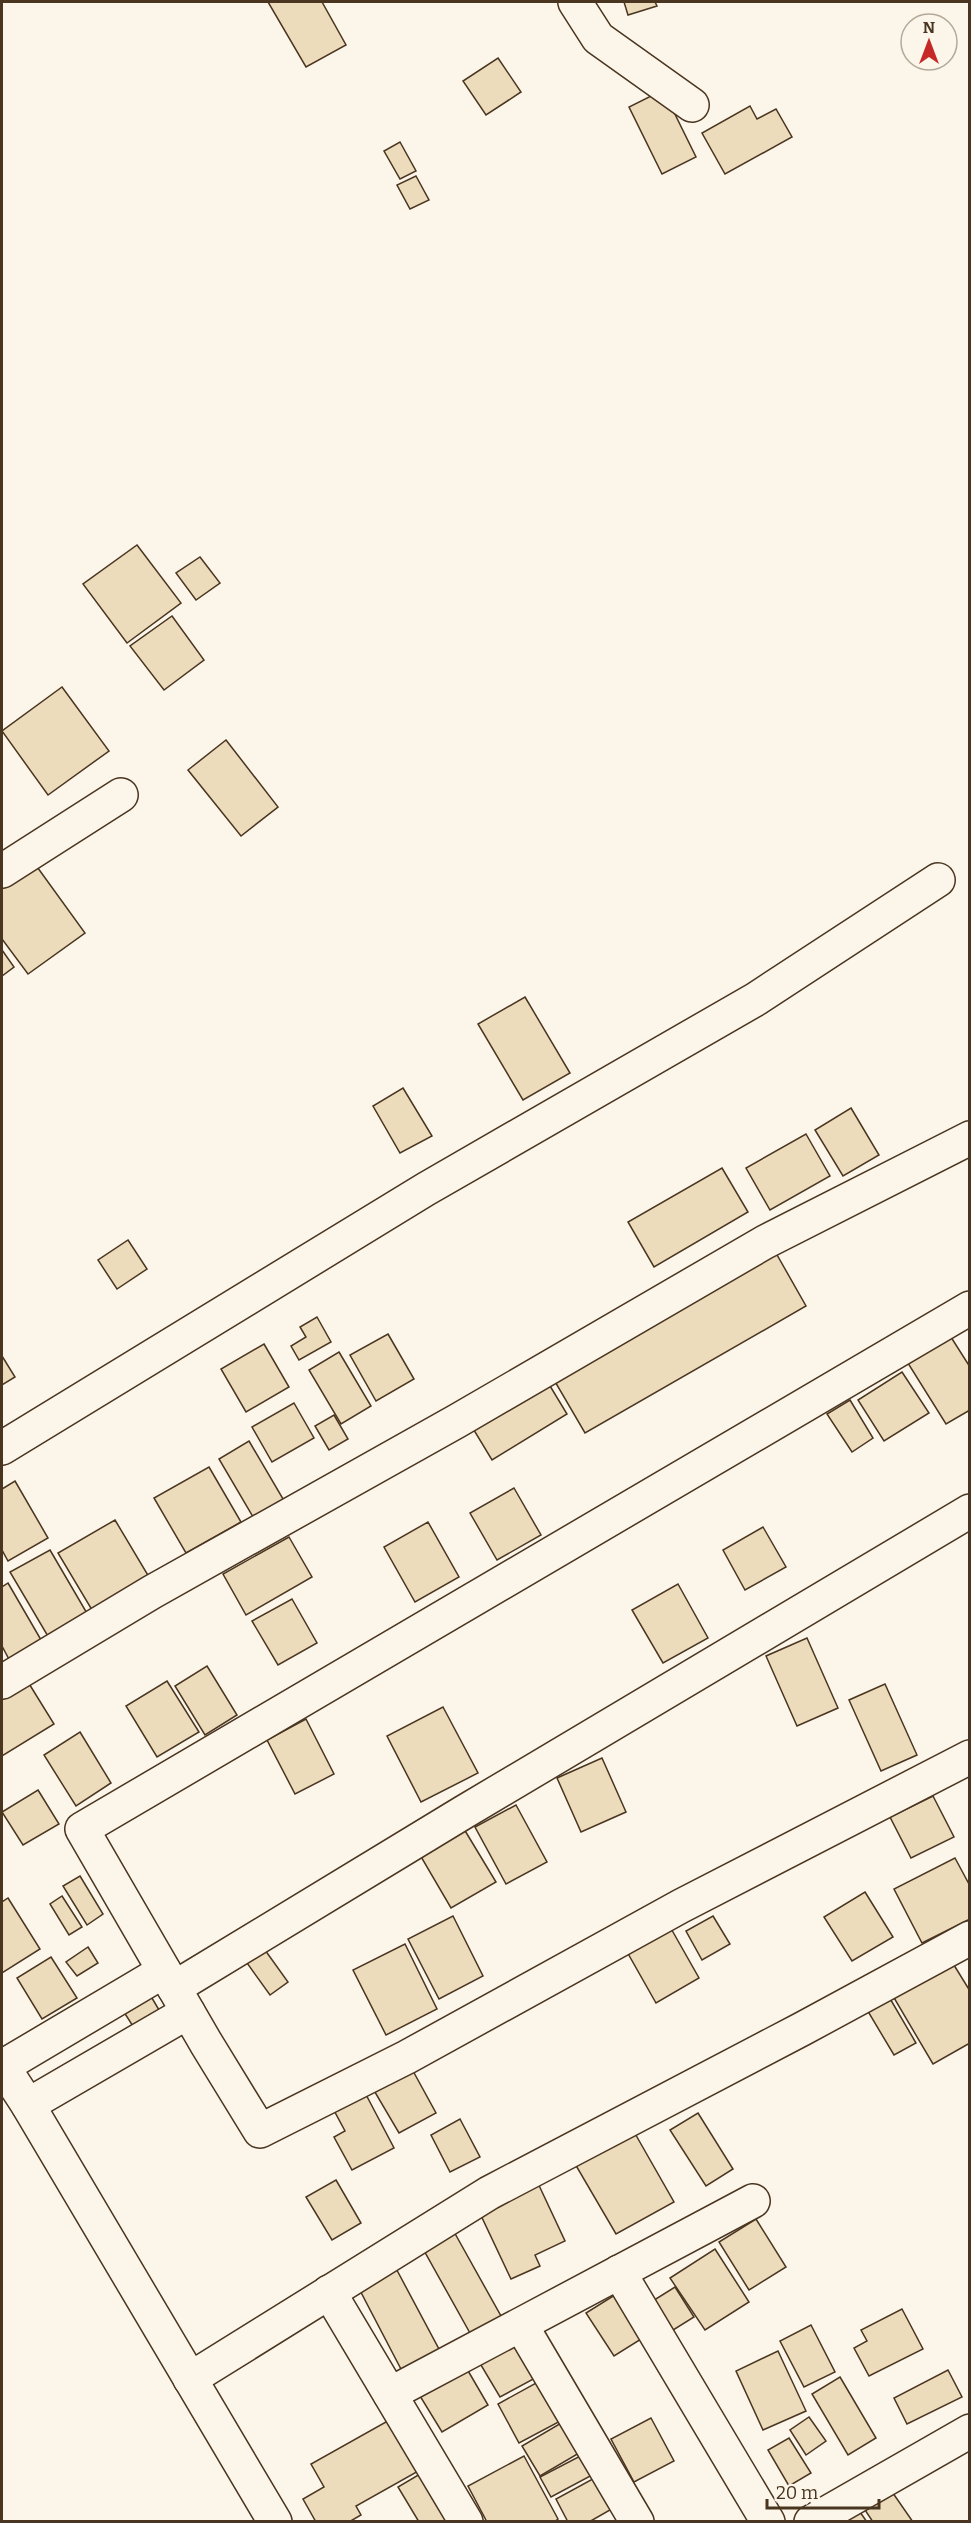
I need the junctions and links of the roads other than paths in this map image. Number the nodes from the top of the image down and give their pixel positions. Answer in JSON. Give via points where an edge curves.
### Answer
{"nodes":[{"id":1,"x":575,"y":2,"type":"edge"},
{"id":2,"x":692,"y":105,"type":"dead end"},
{"id":3,"x":121,"y":795,"type":"dead end"},
{"id":4,"x":2,"y":871,"type":"edge"},
{"id":5,"x":938,"y":880,"type":"dead end"},
{"id":6,"x":969,"y":1138,"type":"edge"},
{"id":7,"x":969,"y":1308,"type":"edge"},
{"id":8,"x":2,"y":1448,"type":"edge"},
{"id":9,"x":969,"y":1511,"type":"edge"},
{"id":10,"x":2,"y":1682,"type":"edge"},
{"id":11,"x":969,"y":1757,"type":"edge"},
{"id":12,"x":969,"y":1938,"type":"edge"},
{"id":13,"x":175,"y":1990,"type":"junction"},
{"id":14,"x":2,"y":2066,"type":"edge"},
{"id":15,"x":28,"y":2105,"type":"junction"},
{"id":16,"x":753,"y":2201,"type":"dead end"},
{"id":17,"x":618,"y":2272,"type":"junction"},
{"id":18,"x":329,"y":2292,"type":"junction"},
{"id":19,"x":521,"y":2325,"type":"junction"},
{"id":20,"x":190,"y":2379,"type":"junction"},
{"id":21,"x":390,"y":2394,"type":"junction"},
{"id":22,"x":969,"y":2431,"type":"edge"},
{"id":23,"x":275,"y":2522,"type":"edge"},
{"id":24,"x":466,"y":2522,"type":"edge"},
{"id":25,"x":636,"y":2522,"type":"edge"},
{"id":26,"x":768,"y":2522,"type":"edge"},
{"id":27,"x":811,"y":2522,"type":"edge"}],
"edges":[{"from":1,"to":2,"type":"street","via":[[598,38]]},
{"from":3,"to":4,"type":"street"},
{"from":5,"to":8,"type":"street","via":[[756,999],[426,1189]]},
{"from":6,"to":10,"type":"street","via":[[765,1242],[152,1592]]},
{"from":7,"to":13,"type":"street","via":[[82,1828]]},
{"from":9,"to":13,"type":"street"},
{"from":11,"to":13,"type":"street","via":[[260,2131]]},
{"from":12,"to":18,"type":"street","via":[[489,2193]]},
{"from":13,"to":14,"type":"street"},
{"from":13,"to":15,"type":"street"},
{"from":14,"to":15,"type":"street"},
{"from":15,"to":20,"type":"street"},
{"from":16,"to":17,"type":"street"},
{"from":17,"to":19,"type":"street"},
{"from":17,"to":26,"type":"street"},
{"from":18,"to":20,"type":"street"},
{"from":18,"to":21,"type":"street"},
{"from":19,"to":21,"type":"street"},
{"from":19,"to":25,"type":"street"},
{"from":20,"to":23,"type":"street"},
{"from":21,"to":24,"type":"street"},
{"from":22,"to":27,"type":"street"}]}
